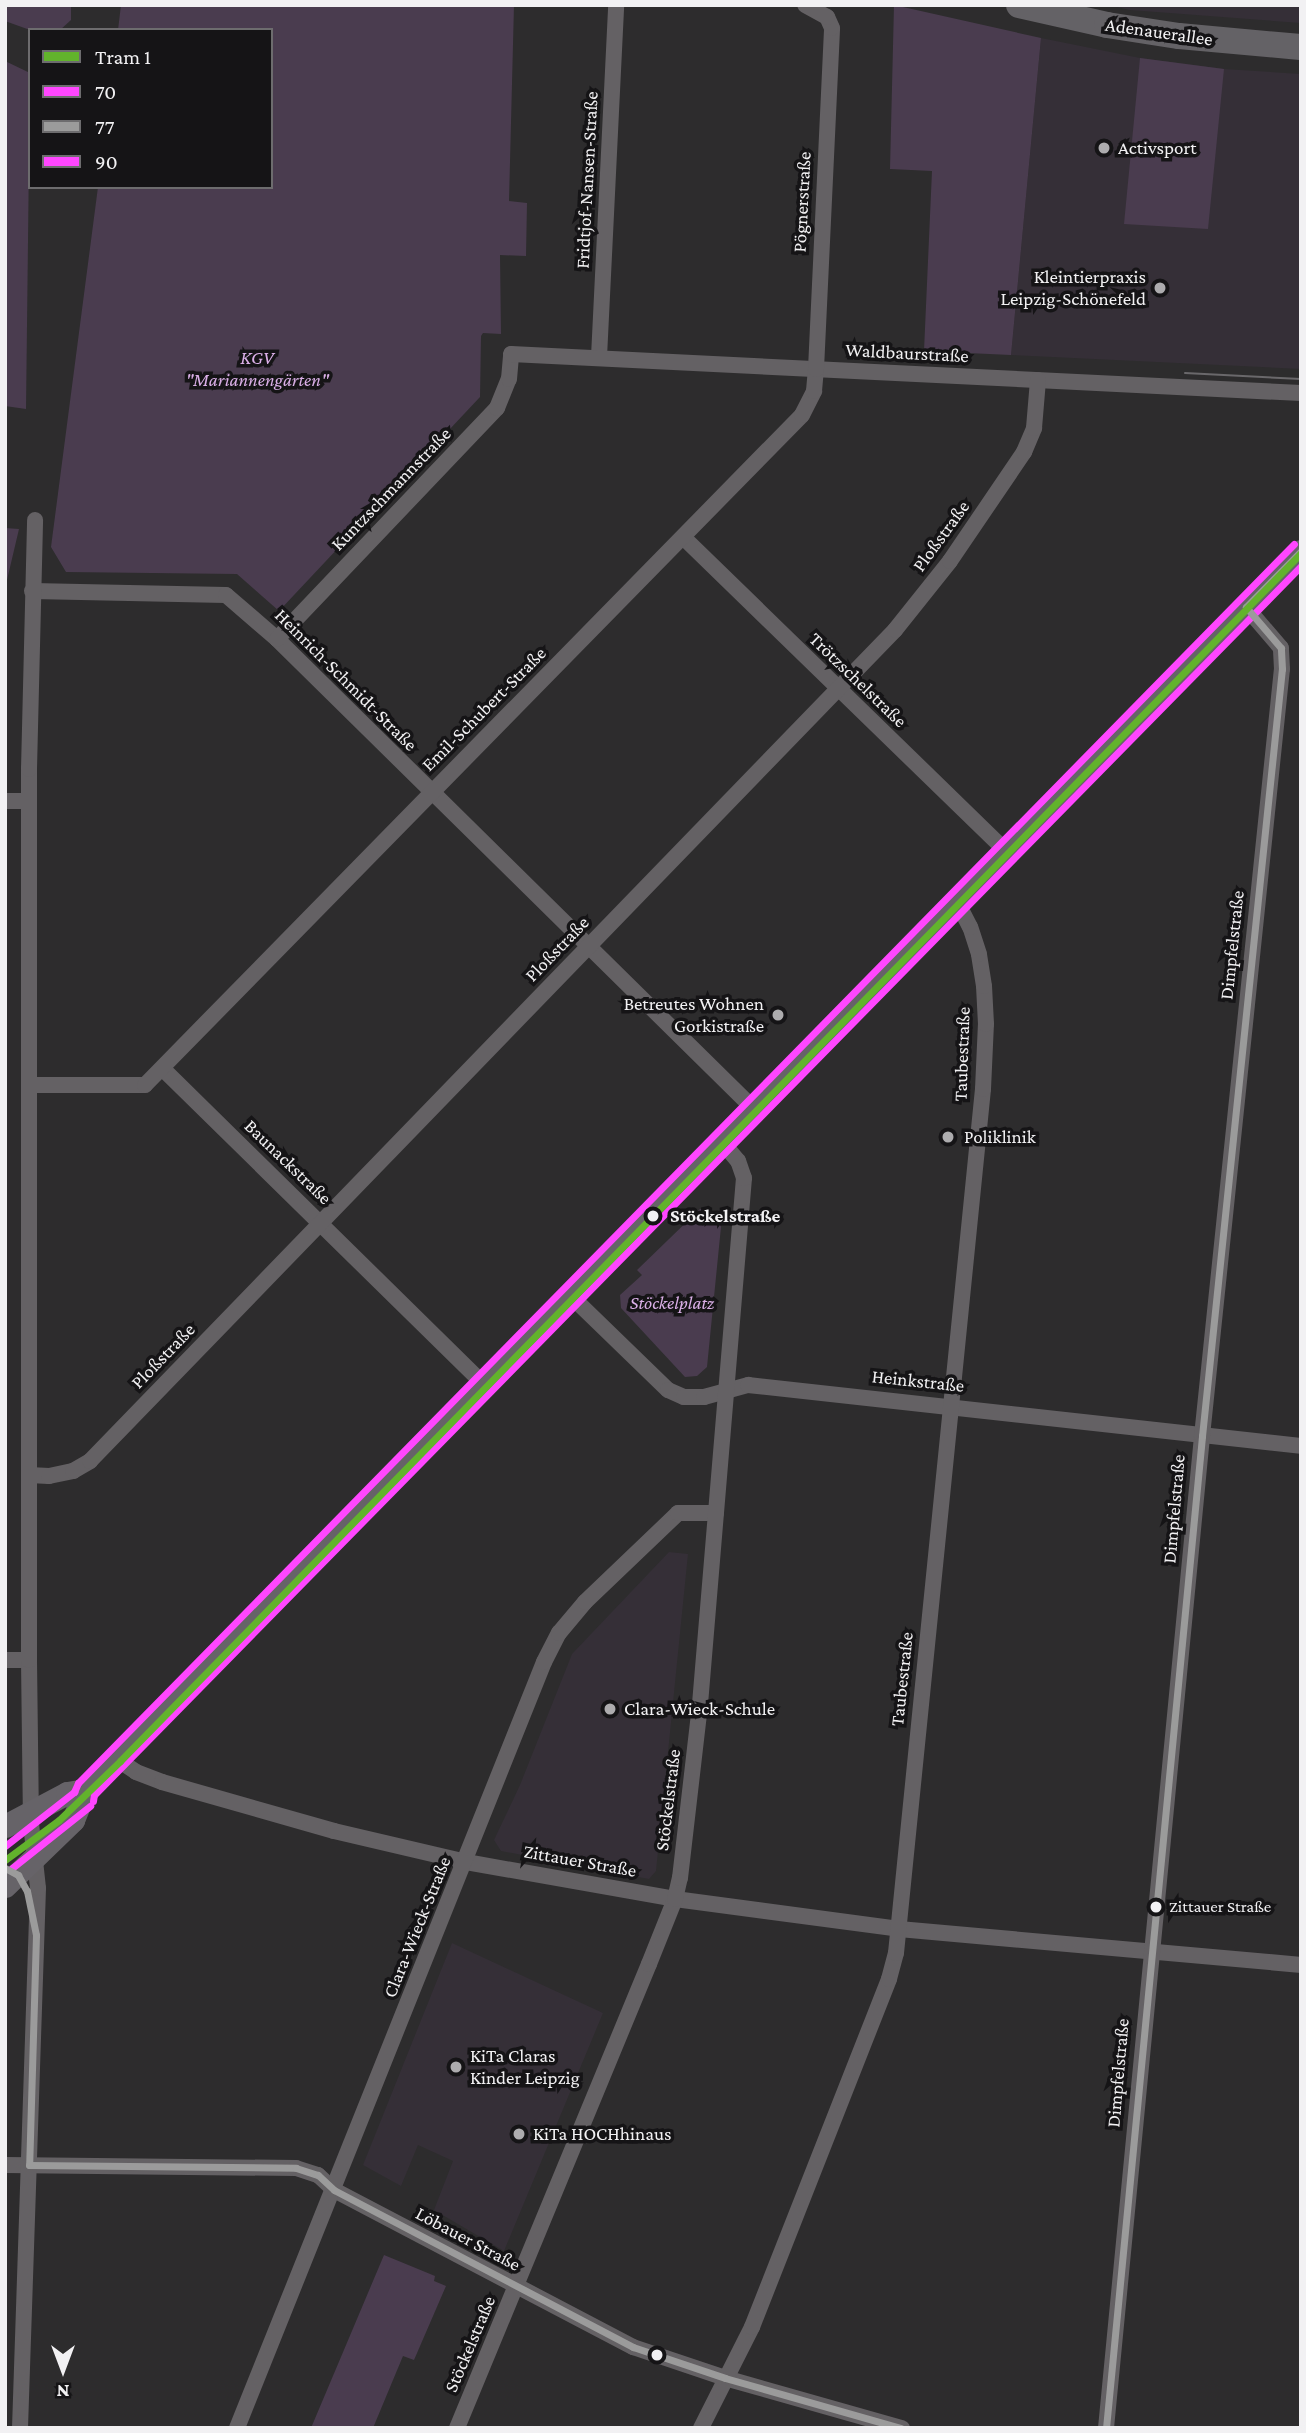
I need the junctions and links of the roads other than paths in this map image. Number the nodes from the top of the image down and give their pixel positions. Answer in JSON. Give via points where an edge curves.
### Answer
{"nodes":[{"id":1,"x":616,"y":5,"type":"edge"},
{"id":2,"x":805,"y":5,"type":"edge"},
{"id":3,"x":1020,"y":5,"type":"edge"},
{"id":4,"x":1301,"y":47,"type":"edge"},
{"id":5,"x":511,"y":354,"type":"joint"},
{"id":6,"x":599,"y":357,"type":"junction"},
{"id":7,"x":816,"y":369,"type":"junction"},
{"id":8,"x":1038,"y":380,"type":"junction"},
{"id":9,"x":1301,"y":393,"type":"edge"},
{"id":10,"x":35,"y":520,"type":"dead end"},
{"id":11,"x":683,"y":537,"type":"junction"},
{"id":12,"x":1301,"y":551,"type":"edge"},
{"id":13,"x":32,"y":591,"type":"junction"},
{"id":14,"x":1246,"y":607,"type":"junction"},
{"id":15,"x":277,"y":639,"type":"junction"},
{"id":16,"x":838,"y":691,"type":"junction"},
{"id":17,"x":430,"y":794,"type":"junction"},
{"id":18,"x":5,"y":801,"type":"edge"},
{"id":19,"x":29,"y":801,"type":"junction"},
{"id":20,"x":1007,"y":852,"type":"junction"},
{"id":21,"x":957,"y":902,"type":"junction"},
{"id":22,"x":587,"y":947,"type":"junction"},
{"id":23,"x":163,"y":1069,"type":"junction"},
{"id":24,"x":29,"y":1085,"type":"junction"},
{"id":25,"x":754,"y":1109,"type":"junction"},
{"id":26,"x":722,"y":1142,"type":"junction"},
{"id":27,"x":322,"y":1225,"type":"junction"},
{"id":28,"x":571,"y":1296,"type":"junction"},
{"id":29,"x":484,"y":1384,"type":"junction"},
{"id":30,"x":725,"y":1390,"type":"junction"},
{"id":31,"x":950,"y":1405,"type":"junction"},
{"id":32,"x":1202,"y":1436,"type":"junction"},
{"id":33,"x":1301,"y":1446,"type":"edge"},
{"id":34,"x":29,"y":1475,"type":"junction"},
{"id":35,"x":716,"y":1513,"type":"junction"},
{"id":36,"x":5,"y":1660,"type":"edge"},
{"id":37,"x":29,"y":1660,"type":"junction"},
{"id":38,"x":117,"y":1759,"type":"junction"},
{"id":39,"x":85,"y":1790,"type":"junction"},
{"id":40,"x":30,"y":1813,"type":"junction"},
{"id":41,"x":5,"y":1826,"type":"edge"},
{"id":42,"x":37,"y":1858,"type":"junction"},
{"id":43,"x":466,"y":1862,"type":"junction"},
{"id":44,"x":5,"y":1886,"type":"edge"},
{"id":45,"x":675,"y":1899,"type":"junction"},
{"id":46,"x":899,"y":1929,"type":"junction"},
{"id":47,"x":1152,"y":1950,"type":"junction"},
{"id":48,"x":1301,"y":1965,"type":"edge"},
{"id":49,"x":5,"y":2165,"type":"edge"},
{"id":50,"x":29,"y":2165,"type":"junction"},
{"id":51,"x":334,"y":2190,"type":"junction"},
{"id":52,"x":517,"y":2288,"type":"junction"},
{"id":53,"x":725,"y":2378,"type":"junction"},
{"id":54,"x":20,"y":2428,"type":"edge"},
{"id":55,"x":237,"y":2428,"type":"edge"},
{"id":56,"x":457,"y":2428,"type":"edge"},
{"id":57,"x":701,"y":2428,"type":"edge"},
{"id":58,"x":902,"y":2428,"type":"edge"},
{"id":59,"x":1106,"y":2428,"type":"edge"}],
"edges":[{"from":1,"to":6,"type":"street","name":"Fridtjof-Nansen-Straße"},
{"from":2,"to":7,"type":"street","name":"Pögnerstraße","via":[[827,17],[831,36]]},
{"from":3,"to":4,"type":"main road","name":"Adenauerallee","via":[[1167,34]]},
{"from":5,"to":6,"type":"street","name":"Waldbaurstraße"},
{"from":5,"to":15,"type":"street","name":"Kuntzschmannstraße","via":[[509,379],[498,408]]},
{"from":6,"to":7,"type":"street","name":"Waldbaurstraße"},
{"from":7,"to":8,"type":"street","name":"Waldbaurstraße"},
{"from":7,"to":11,"type":"street","name":"Emil-Schubert-Straße","via":[[814,391],[802,415]]},
{"from":8,"to":9,"type":"street","name":"Waldbaurstraße"},
{"from":8,"to":16,"type":"street","name":"Ploßstraße","via":[[1034,428],[1011,474],[924,595]]},
{"from":10,"to":13,"type":"street"},
{"from":11,"to":16,"type":"street","name":"Trötzschelstraße"},
{"from":11,"to":17,"type":"street","name":"Emil-Schubert-Straße"},
{"from":12,"to":14,"type":"main road"},
{"from":13,"to":15,"type":"street","name":"Heinrich-Schmidt-Straße","via":[[226,595]]},
{"from":13,"to":19,"type":"street"},
{"from":14,"to":20,"type":"main road"},
{"from":14,"to":32,"type":"street","name":"Dimpfelstraße","via":[[1281,648],[1282,669]]},
{"from":15,"to":17,"type":"street","name":"Heinrich-Schmidt-Straße"},
{"from":16,"to":20,"type":"street","name":"Trötzschelstraße"},
{"from":16,"to":22,"type":"street","name":"Ploßstraße"},
{"from":17,"to":22,"type":"street","name":"Heinrich-Schmidt-Straße"},
{"from":17,"to":23,"type":"street","name":"Emil-Schubert-Straße"},
{"from":18,"to":19,"type":"street"},
{"from":19,"to":24,"type":"street"},
{"from":20,"to":21,"type":"main road"},
{"from":21,"to":25,"type":"main road"},
{"from":21,"to":31,"type":"street","name":"Taubestraße","via":[[979,954],[986,1024],[972,1217]]},
{"from":22,"to":25,"type":"street","name":"Heinrich-Schmidt-Straße"},
{"from":22,"to":27,"type":"street","name":"Ploßstraße"},
{"from":23,"to":24,"type":"street","via":[[145,1085]]},
{"from":23,"to":27,"type":"street","name":"Baunackstraße"},
{"from":24,"to":34,"type":"street"},
{"from":25,"to":26,"type":"main road"},
{"from":26,"to":28,"type":"main road"},
{"from":26,"to":30,"type":"street","name":"Stöckelstraße","via":[[738,1161],[744,1178]]},
{"from":27,"to":29,"type":"street","name":"Baunackstraße"},
{"from":27,"to":34,"type":"street","name":"Ploßstraße","via":[[90,1461],[73,1471]]},
{"from":28,"to":29,"type":"main road"},
{"from":28,"to":30,"type":"street","name":"Heinkstraße","via":[[668,1390],[684,1397]]},
{"from":29,"to":38,"type":"main road"},
{"from":30,"to":31,"type":"street","name":"Heinkstraße","via":[[748,1385]]},
{"from":30,"to":35,"type":"street","name":"Stöckelstraße"},
{"from":31,"to":32,"type":"street","name":"Heinkstraße"},
{"from":31,"to":46,"type":"street","name":"Taubestraße"},
{"from":32,"to":33,"type":"street","name":"Heinkstraße"},
{"from":32,"to":47,"type":"street","name":"Dimpfelstraße"},
{"from":34,"to":37,"type":"street"},
{"from":35,"to":43,"type":"street","name":"Clara-Wieck-Straße","via":[[678,1513],[584,1602],[559,1633]]},
{"from":35,"to":45,"type":"street","name":"Stöckelstraße","via":[[691,1797]]},
{"from":36,"to":37,"type":"street"},
{"from":37,"to":40,"type":"street"},
{"from":38,"to":39,"type":"main road"},
{"from":38,"to":43,"type":"street","name":"Zittauer Straße","via":[[136,1772],[254,1810]]},
{"from":39,"to":40,"type":"main road","via":[[67,1793]]},
{"from":39,"to":42,"type":"main road","via":[[73,1820]]},
{"from":40,"to":41,"type":"main road"},
{"from":40,"to":42,"type":"street"},
{"from":42,"to":44,"type":"main road"},
{"from":42,"to":50,"type":"street"},
{"from":43,"to":45,"type":"street","name":"Zittauer Straße"},
{"from":43,"to":51,"type":"street","name":"Clara-Wieck-Straße"},
{"from":45,"to":46,"type":"street","name":"Zittauer Straße"},
{"from":45,"to":52,"type":"street","name":"Stöckelstraße"},
{"from":46,"to":47,"type":"street","name":"Zittauer Straße"},
{"from":46,"to":53,"type":"street","name":"Taubestraße","via":[[889,1979],[752,2327]]},
{"from":47,"to":48,"type":"street","name":"Zittauer Straße"},
{"from":47,"to":59,"type":"street","name":"Dimpfelstraße"},
{"from":49,"to":50,"type":"street","name":"Löbauer Straße"},
{"from":50,"to":51,"type":"street","name":"Löbauer Straße","via":[[296,2168],[318,2175]]},
{"from":50,"to":54,"type":"street"},
{"from":51,"to":52,"type":"street","name":"Löbauer Straße"},
{"from":51,"to":55,"type":"street","name":"Clara-Wieck-Straße"},
{"from":52,"to":53,"type":"street","name":"Löbauer Straße","via":[[632,2347]]},
{"from":52,"to":56,"type":"street","name":"Stöckelstraße"},
{"from":53,"to":57,"type":"street","name":"Taubestraße"},
{"from":53,"to":58,"type":"street","name":"Löbauer Straße"}]}
